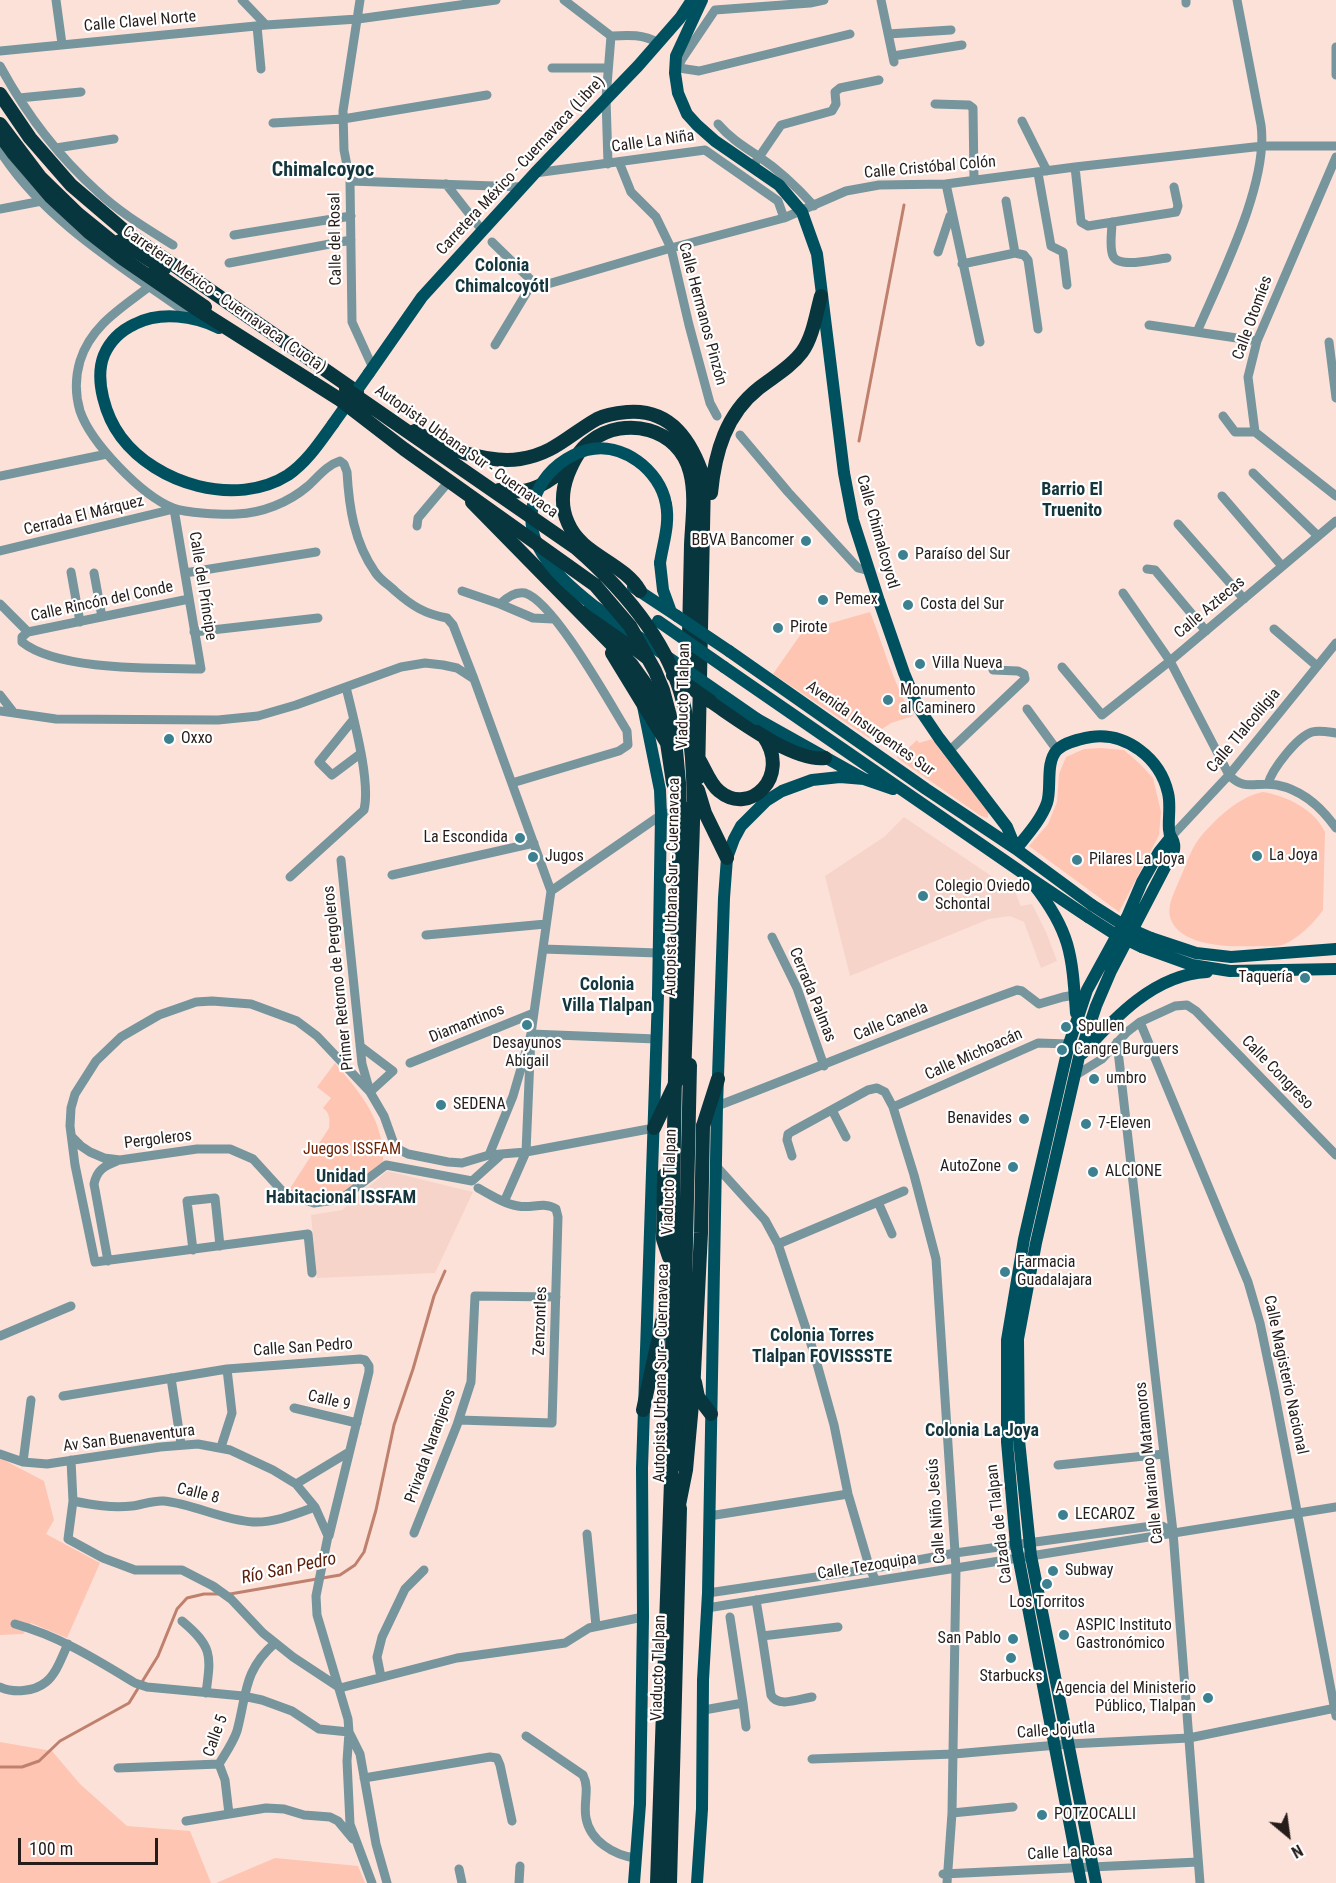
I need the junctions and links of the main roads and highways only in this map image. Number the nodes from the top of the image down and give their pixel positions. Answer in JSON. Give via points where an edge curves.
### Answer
{"nodes":[{"id":1,"x":692,"y":0,"type":"edge"},
{"id":2,"x":702,"y":0,"type":"edge"},
{"id":3,"x":659,"y":43,"type":"junction"},
{"id":4,"x":676,"y":68,"type":"junction"},
{"id":5,"x":0,"y":94,"type":"edge"},
{"id":6,"x":0,"y":111,"type":"edge"},
{"id":7,"x":0,"y":124,"type":"edge"},
{"id":8,"x":0,"y":135,"type":"edge"},
{"id":9,"x":822,"y":296,"type":"junction"},
{"id":10,"x":272,"y":355,"type":"junction"},
{"id":11,"x":419,"y":434,"type":"junction"},
{"id":12,"x":574,"y":459,"type":"junction"},
{"id":13,"x":450,"y":480,"type":"junction"},
{"id":14,"x":499,"y":490,"type":"junction"},
{"id":15,"x":705,"y":518,"type":"junction"},
{"id":16,"x":640,"y":591,"type":"junction"},
{"id":17,"x":578,"y":609,"type":"junction"},
{"id":18,"x":674,"y":614,"type":"junction"},
{"id":19,"x":601,"y":636,"type":"junction"},
{"id":20,"x":764,"y":737,"type":"junction"},
{"id":21,"x":825,"y":758,"type":"junction"},
{"id":22,"x":699,"y":759,"type":"junction"},
{"id":23,"x":864,"y":779,"type":"junction"},
{"id":24,"x":698,"y":790,"type":"junction"},
{"id":25,"x":911,"y":796,"type":"junction"},
{"id":26,"x":687,"y":803,"type":"junction"},
{"id":27,"x":670,"y":814,"type":"junction"},
{"id":28,"x":1171,"y":837,"type":"junction"},
{"id":29,"x":1016,"y":849,"type":"junction"},
{"id":30,"x":727,"y":858,"type":"junction"},
{"id":31,"x":1027,"y":876,"type":"junction"},
{"id":32,"x":1090,"y":911,"type":"junction"},
{"id":33,"x":1336,"y":949,"type":"edge"},
{"id":34,"x":1336,"y":969,"type":"edge"},
{"id":35,"x":1230,"y":971,"type":"junction"},
{"id":36,"x":1077,"y":1020,"type":"junction"},
{"id":37,"x":1079,"y":1057,"type":"junction"},
{"id":38,"x":718,"y":1079,"type":"junction"},
{"id":39,"x":677,"y":1080,"type":"junction"},
{"id":40,"x":654,"y":1128,"type":"junction"},
{"id":41,"x":673,"y":1268,"type":"junction"},
{"id":42,"x":677,"y":1289,"type":"junction"},
{"id":43,"x":643,"y":1410,"type":"junction"},
{"id":44,"x":711,"y":1414,"type":"junction"},
{"id":45,"x":675,"y":1522,"type":"junction"},
{"id":46,"x":1024,"y":1551,"type":"junction"},
{"id":47,"x":634,"y":1883,"type":"edge"},
{"id":48,"x":655,"y":1883,"type":"edge"},
{"id":49,"x":665,"y":1883,"type":"edge"},
{"id":50,"x":670,"y":1883,"type":"edge"},
{"id":51,"x":697,"y":1883,"type":"edge"},
{"id":52,"x":1081,"y":1883,"type":"edge"},
{"id":53,"x":1096,"y":1883,"type":"edge"}],
"edges":[{"from":1,"to":3,"type":"main road","name":"Carretera México - Cuernavaca (Libre)"},
{"from":2,"to":4,"type":"main road","via":[[676,56]]},
{"from":3,"to":4,"type":"main road"},
{"from":3,"to":10,"type":"main road","name":"Carretera México - Cuernavaca (Libre)","bridge":true,"via":[[422,297],[314,450],[288,475],[249,490],[221,490],[186,483],[137,454],[121,438],[107,410],[101,374],[104,355],[124,330],[141,321],[194,318]]},
{"from":4,"to":9,"type":"main road","via":[[678,93],[687,114],[715,141],[756,161],[802,212],[817,254]]},
{"from":5,"to":11,"type":"highway","name":"Carretera México - Cuernavaca (Cuota)","via":[[30,138],[71,185],[126,232]]},
{"from":6,"to":45,"type":"highway","name":"Autopista Urbana Sur - Cuernavaca","bridge":true,"via":[[43,169],[84,212],[128,247],[218,303],[576,548],[607,575],[636,610],[669,664],[683,702],[694,792]]},
{"from":7,"to":10,"type":"highway","name":"Carretera México - Cuernavaca (Cuota)","via":[[40,177],[78,214],[126,253]]},
{"from":8,"to":41,"type":"highway","name":"Autopista Urbana Sur - Cuernavaca","bridge":true,"via":[[50,196],[90,233],[192,306],[339,399],[595,585],[642,645],[663,690],[673,727],[680,783]]},
{"from":9,"to":15,"type":"highway","via":[[799,356],[749,396],[729,423],[713,469]]},
{"from":9,"to":29,"type":"main road","name":"Calle Chimalcoyotl","via":[[853,520],[910,691],[928,722],[1007,827]]},
{"from":10,"to":13,"type":"highway","name":"Carretera México - Cuernavaca (Cuota)"},
{"from":11,"to":14,"type":"main road","name":"Avenida Insurgentes Sur"},
{"from":11,"to":15,"type":"highway","name":"Carretera México - Cuernavaca (Cuota)","via":[[483,458],[520,459],[560,445],[599,418],[616,413],[654,415],[681,432],[697,456],[704,479]]},
{"from":12,"to":14,"type":"highway","via":[[556,476],[534,488],[519,493]]},
{"from":12,"to":16,"type":"highway","via":[[563,498],[568,523],[582,542],[623,572]]},
{"from":12,"to":26,"type":"highway","via":[[591,441],[616,429],[641,428],[656,432],[675,445],[688,464],[693,508]]},
{"from":13,"to":17,"type":"highway","name":"Carretera México - Cuernavaca (Cuota)"},
{"from":13,"to":25,"type":"main road","name":"Avenida Insurgentes Sur","bridge":true},
{"from":14,"to":16,"type":"main road","name":"Avenida Insurgentes Sur"},
{"from":15,"to":22,"type":"highway","name":"Viaducto Tlalpan"},
{"from":16,"to":18,"type":"main road","name":"Avenida Insurgentes Sur"},
{"from":17,"to":19,"type":"highway"},
{"from":17,"to":20,"type":"highway","bridge":true,"via":[[595,616],[646,657]]},
{"from":18,"to":21,"type":"main road","bridge":true,"via":[[663,590],[660,563],[668,527],[666,503],[657,479],[640,462],[613,451],[588,450],[562,460],[549,471],[535,497],[531,521],[544,557],[594,606],[757,719]]},
{"from":18,"to":29,"type":"main road","name":"Avenida Insurgentes Sur","bridge":true},
{"from":19,"to":26,"type":"highway","via":[[632,665],[666,719],[677,747]]},
{"from":19,"to":27,"type":"highway","via":[[667,743],[673,777]]},
{"from":20,"to":21,"type":"highway","via":[[806,756]]},
{"from":20,"to":22,"type":"highway","via":[[774,768],[762,790],[748,798],[719,791]]},
{"from":21,"to":23,"type":"main road"},
{"from":22,"to":24,"type":"highway","name":"Viaducto Tlalpan"},
{"from":23,"to":25,"type":"main road"},
{"from":23,"to":30,"type":"main road","via":[[812,780],[782,791],[741,826]]},
{"from":24,"to":30,"type":"highway"},
{"from":24,"to":42,"type":"highway","name":"Viaducto Tlalpan"},
{"from":25,"to":31,"type":"main road","name":"Avenida Insurgentes Sur"},
{"from":26,"to":39,"type":"highway","name":"Viaducto Tlalpan"},
{"from":27,"to":40,"type":"main road","name":"Viaducto Tlalpan","via":[[658,953]]},
{"from":27,"to":41,"type":"highway","bridge":true,"via":[[674,930],[663,1239]]},
{"from":28,"to":29,"type":"main road","name":"Calzada de Tlalpan","via":[[1168,793],[1158,770],[1143,752],[1121,738],[1101,736],[1076,739],[1057,750],[1046,804]]},
{"from":28,"to":36,"type":"main road","name":"Calzada de Tlalpan","via":[[1148,872],[1087,990]]},
{"from":28,"to":37,"type":"main road","name":"Calzada de Tlalpan","via":[[1175,844],[1171,858],[1111,971]]},
{"from":29,"to":32,"type":"main road","name":"Avenida Insurgentes Sur"},
{"from":30,"to":38,"type":"main road"},
{"from":31,"to":32,"type":"main road","name":"Avenida Insurgentes Sur"},
{"from":31,"to":36,"type":"main road","via":[[1052,908],[1065,935]]},
{"from":32,"to":33,"type":"main road","name":"Avenida Insurgentes Sur","bridge":true,"via":[[1196,953],[1231,957]]},
{"from":32,"to":35,"type":"main road","name":"Avenida Insurgentes Sur","bridge":true,"via":[[1113,933],[1142,947],[1192,965]]},
{"from":34,"to":35,"type":"main road","name":"Avenida Insurgentes Sur"},
{"from":35,"to":37,"type":"main road","via":[[1199,972],[1151,991],[1118,1014]]},
{"from":36,"to":46,"type":"main road","name":"Calzada de Tlalpan","via":[[1024,1239],[1007,1340],[1007,1442]]},
{"from":37,"to":46,"type":"main road","name":"Calzada de Tlalpan","via":[[1018,1339]]},
{"from":38,"to":44,"type":"main road"},
{"from":38,"to":45,"type":"highway","bridge":true,"via":[[703,1126],[693,1394],[686,1470]]},
{"from":39,"to":40,"type":"highway"},
{"from":39,"to":42,"type":"highway","name":"Viaducto Tlalpan"},
{"from":40,"to":43,"type":"main road","name":"Viaducto Tlalpan"},
{"from":41,"to":48,"type":"highway","name":"Autopista Urbana Sur - Cuernavaca","bridge":true,"via":[[671,1481]]},
{"from":42,"to":43,"type":"highway"},
{"from":42,"to":44,"type":"highway","via":[[689,1305],[698,1397]]},
{"from":42,"to":48,"type":"highway","name":"Viaducto Tlalpan","via":[[669,1405]]},
{"from":42,"to":50,"type":"highway","name":"Viaducto Tlalpan"},
{"from":43,"to":47,"type":"main road","name":"Viaducto Tlalpan","via":[[640,1804]]},
{"from":44,"to":51,"type":"main road"},
{"from":45,"to":49,"type":"highway","name":"Autopista Urbana Sur - Cuernavaca"},
{"from":46,"to":52,"type":"main road","name":"Calzada de Tlalpan","via":[[1054,1746]]},
{"from":46,"to":53,"type":"main road","name":"Calzada de Tlalpan","via":[[1069,1744]]}]}
